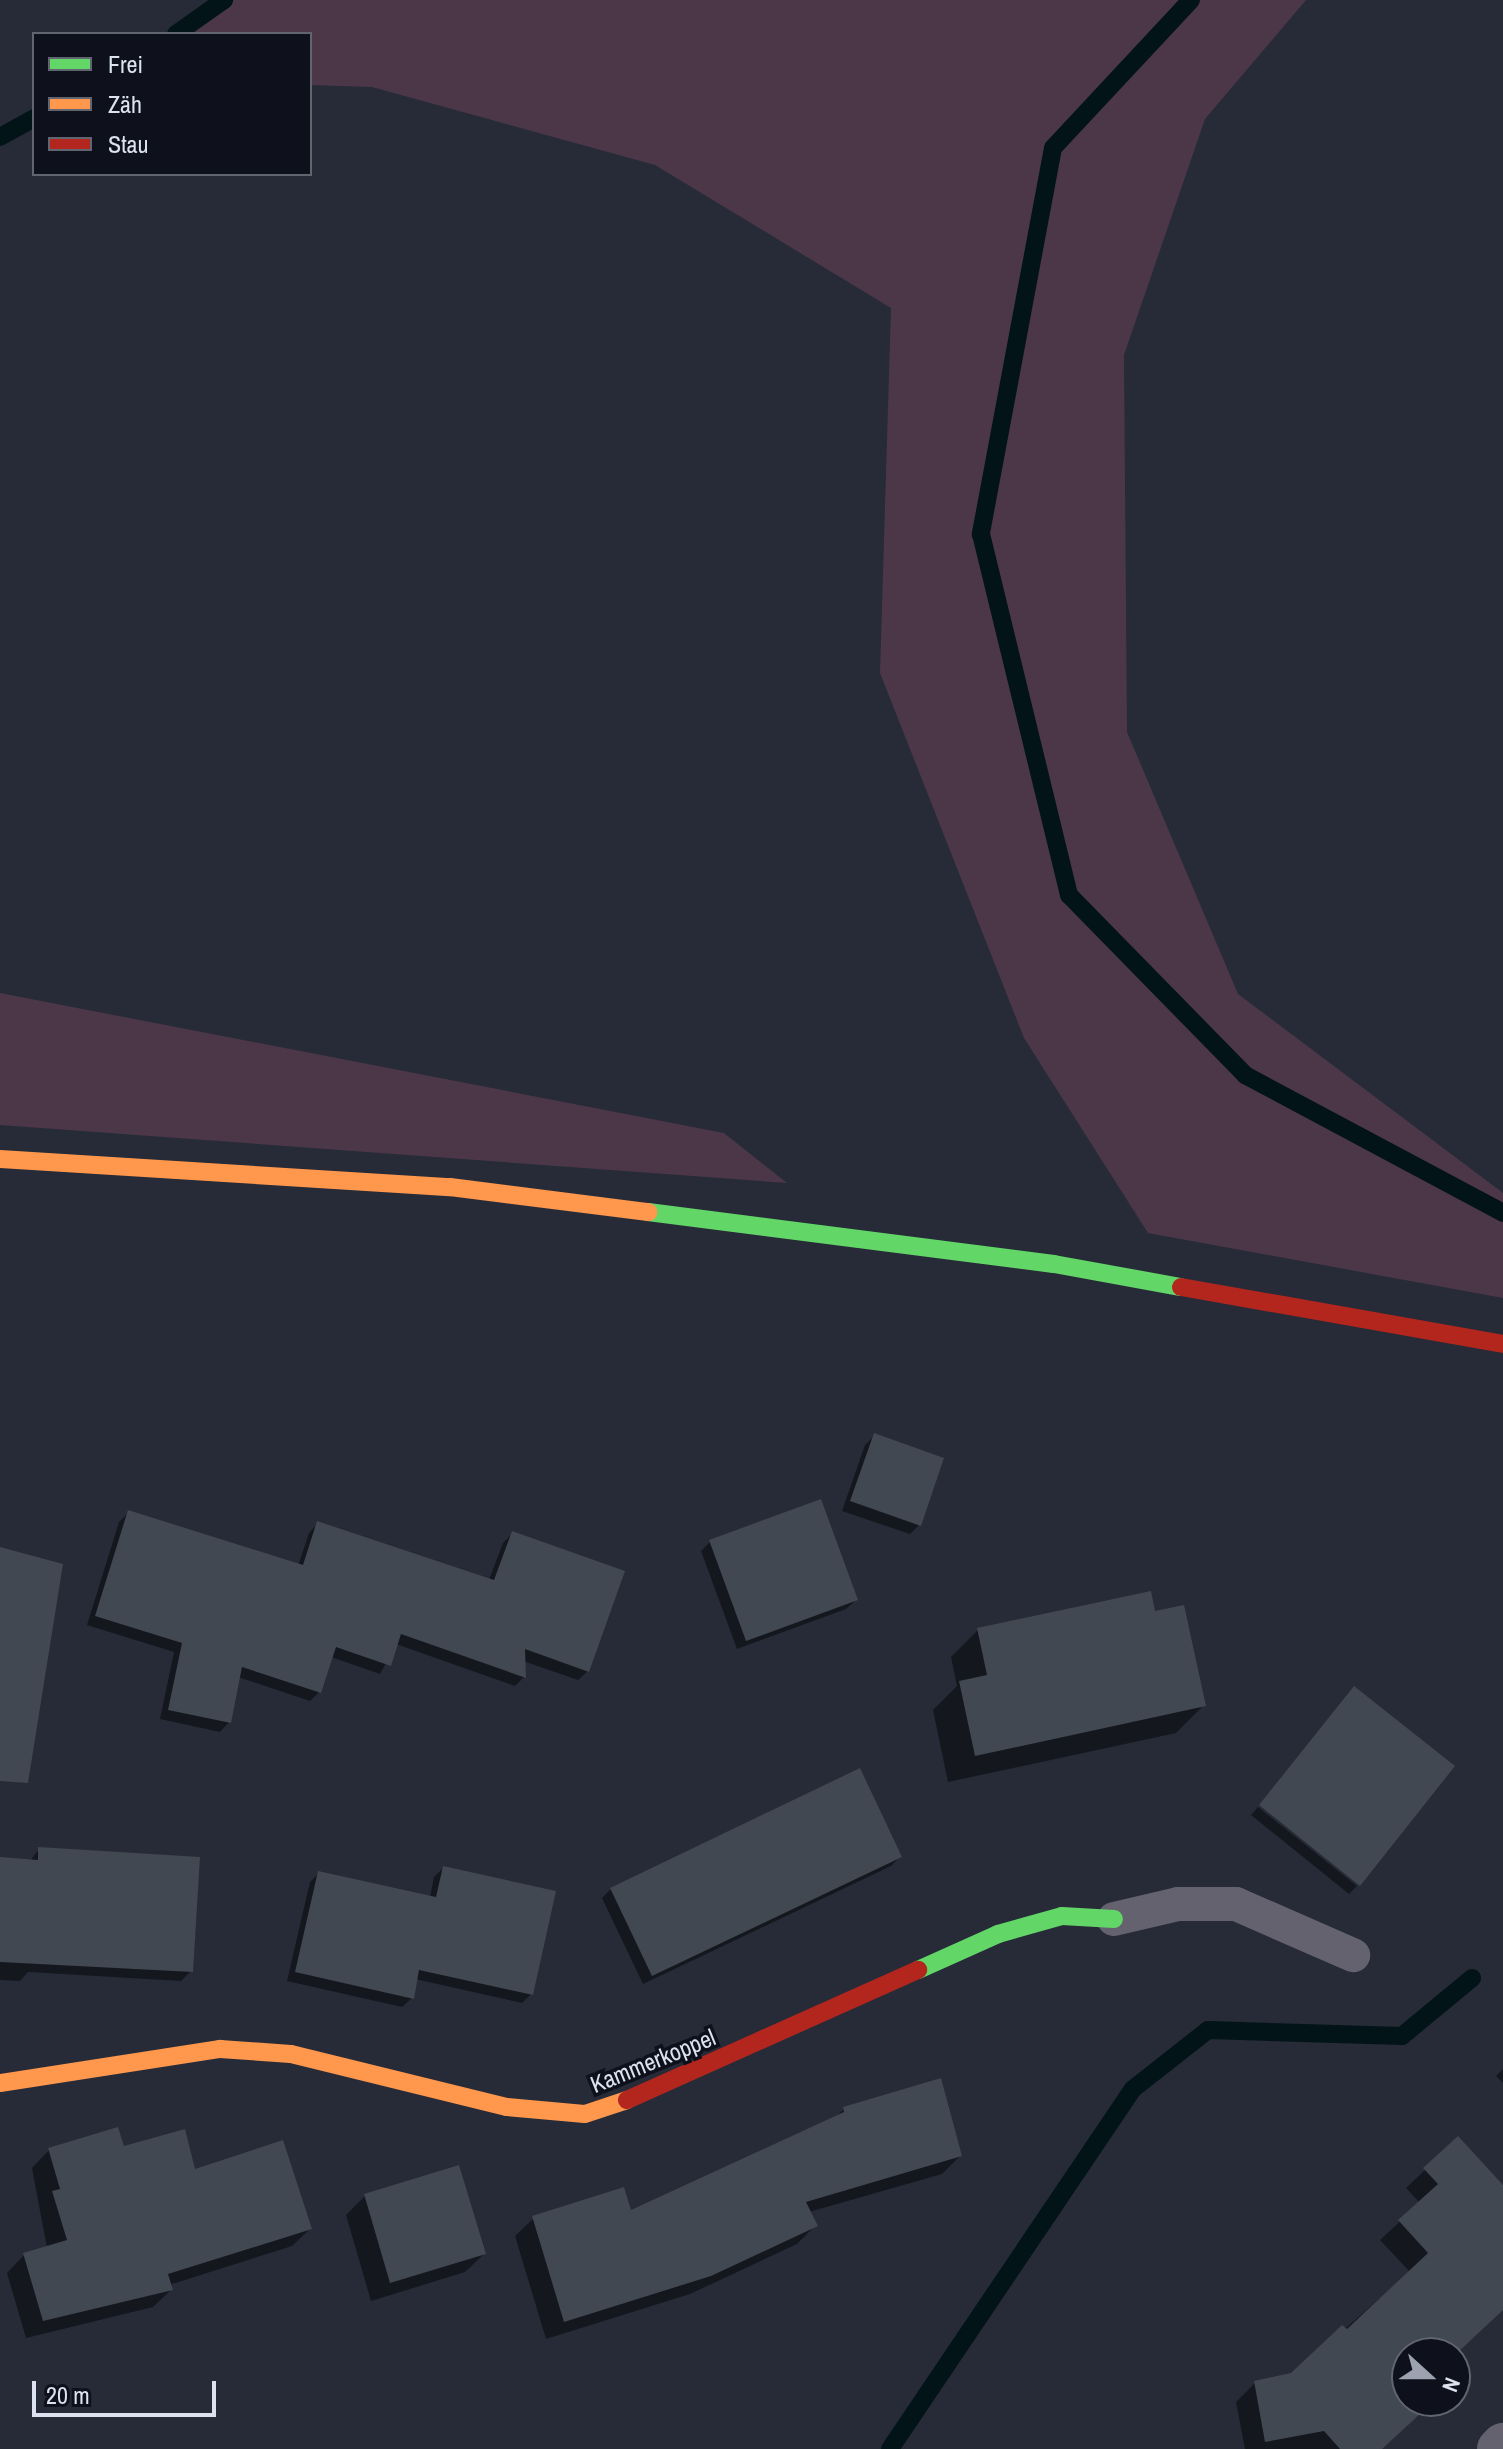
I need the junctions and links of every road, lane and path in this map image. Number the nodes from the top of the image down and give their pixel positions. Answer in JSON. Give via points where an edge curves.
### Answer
{"nodes":[{"id":1,"x":0,"y":1159,"type":"edge"},
{"id":2,"x":1503,"y":1344,"type":"edge"},
{"id":3,"x":1114,"y":1919,"type":"joint"},
{"id":4,"x":1353,"y":1955,"type":"dead end"},
{"id":5,"x":0,"y":2083,"type":"edge"}],
"edges":[{"from":1,"to":2,"type":"main road","via":[[450,1187],[1054,1264]]},
{"from":3,"to":4,"type":"lane","via":[[1178,1904],[1236,1904]]},
{"from":3,"to":5,"type":"main road","name":"Kammerkoppel","via":[[1062,1916],[998,1934],[650,2092],[585,2114],[507,2107],[291,2054],[220,2049]]}]}
